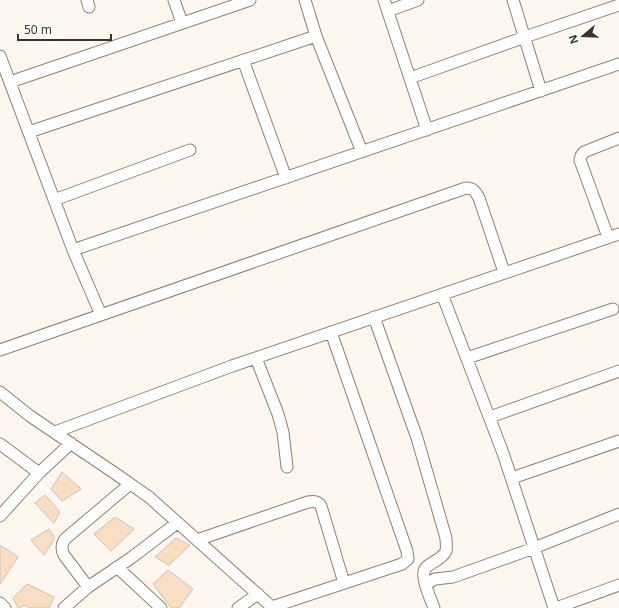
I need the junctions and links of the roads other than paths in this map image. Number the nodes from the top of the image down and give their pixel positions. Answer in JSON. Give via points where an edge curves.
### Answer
{"nodes":[{"id":1,"x":174,"y":0,"type":"edge"},
{"id":2,"x":250,"y":0,"type":"edge"},
{"id":3,"x":305,"y":0,"type":"edge"},
{"id":4,"x":418,"y":0,"type":"edge"},
{"id":5,"x":513,"y":0,"type":"edge"},
{"id":6,"x":386,"y":5,"type":"edge"},
{"id":7,"x":619,"y":5,"type":"edge"},
{"id":8,"x":182,"y":23,"type":"junction"},
{"id":9,"x":316,"y":36,"type":"junction"},
{"id":10,"x":525,"y":37,"type":"junction"},
{"id":11,"x":0,"y":56,"type":"edge"},
{"id":12,"x":243,"y":60,"type":"junction"},
{"id":13,"x":619,"y":64,"type":"edge"},
{"id":14,"x":410,"y":78,"type":"junction"},
{"id":15,"x":10,"y":82,"type":"junction"},
{"id":16,"x":541,"y":91,"type":"junction"},
{"id":17,"x":427,"y":130,"type":"junction"},
{"id":18,"x":29,"y":132,"type":"junction"},
{"id":19,"x":619,"y":138,"type":"edge"},
{"id":20,"x":190,"y":150,"type":"dead end"},
{"id":21,"x":362,"y":152,"type":"junction"},
{"id":22,"x":286,"y":178,"type":"junction"},
{"id":23,"x":54,"y":200,"type":"junction"},
{"id":24,"x":619,"y":234,"type":"edge"},
{"id":25,"x":608,"y":237,"type":"junction"},
{"id":26,"x":73,"y":250,"type":"junction"},
{"id":27,"x":504,"y":272,"type":"junction"},
{"id":28,"x":442,"y":294,"type":"junction"},
{"id":29,"x":613,"y":309,"type":"dead end"},
{"id":30,"x":100,"y":315,"type":"junction"},
{"id":31,"x":374,"y":317,"type":"junction"},
{"id":32,"x":331,"y":332,"type":"junction"},
{"id":33,"x":0,"y":350,"type":"edge"},
{"id":34,"x":256,"y":358,"type":"junction"},
{"id":35,"x":467,"y":358,"type":"junction"},
{"id":36,"x":619,"y":371,"type":"edge"},
{"id":37,"x":0,"y":392,"type":"edge"},
{"id":38,"x":490,"y":417,"type":"junction"},
{"id":39,"x":55,"y":432,"type":"junction"},
{"id":40,"x":619,"y":441,"type":"edge"},
{"id":41,"x":70,"y":443,"type":"junction"},
{"id":42,"x":0,"y":444,"type":"edge"},
{"id":43,"x":287,"y":467,"type":"dead end"},
{"id":44,"x":39,"y":473,"type":"junction"},
{"id":45,"x":512,"y":478,"type":"junction"},
{"id":46,"x":130,"y":484,"type":"junction"},
{"id":47,"x":619,"y":514,"type":"edge"},
{"id":48,"x":0,"y":516,"type":"edge"},
{"id":49,"x":177,"y":523,"type":"junction"},
{"id":50,"x":197,"y":540,"type":"junction"},
{"id":51,"x":534,"y":548,"type":"junction"},
{"id":52,"x":117,"y":567,"type":"junction"},
{"id":53,"x":344,"y":583,"type":"junction"},
{"id":54,"x":426,"y":584,"type":"junction"},
{"id":55,"x":619,"y":585,"type":"edge"},
{"id":56,"x":88,"y":587,"type":"junction"},
{"id":57,"x":258,"y":594,"type":"junction"},
{"id":58,"x":0,"y":603,"type":"edge"},
{"id":59,"x":273,"y":607,"type":"edge"},
{"id":60,"x":5,"y":608,"type":"edge"},
{"id":61,"x":64,"y":608,"type":"edge"},
{"id":62,"x":162,"y":608,"type":"edge"},
{"id":63,"x":238,"y":608,"type":"edge"},
{"id":64,"x":434,"y":608,"type":"edge"},
{"id":65,"x":555,"y":608,"type":"edge"}],
"edges":[{"from":1,"to":8,"type":"street"},
{"from":2,"to":8,"type":"street"},
{"from":3,"to":9,"type":"street"},
{"from":4,"to":6,"type":"street"},
{"from":5,"to":10,"type":"street"},
{"from":6,"to":14,"type":"street"},
{"from":7,"to":10,"type":"street"},
{"from":8,"to":15,"type":"street"},
{"from":9,"to":12,"type":"street"},
{"from":9,"to":21,"type":"street"},
{"from":10,"to":14,"type":"street"},
{"from":10,"to":16,"type":"street"},
{"from":11,"to":15,"type":"street"},
{"from":12,"to":18,"type":"street"},
{"from":12,"to":22,"type":"street"},
{"from":13,"to":16,"type":"street"},
{"from":14,"to":17,"type":"street"},
{"from":15,"to":18,"type":"street"},
{"from":16,"to":17,"type":"street"},
{"from":17,"to":21,"type":"street"},
{"from":18,"to":23,"type":"street"},
{"from":19,"to":25,"type":"street","via":[[584,152],[580,160]]},
{"from":20,"to":23,"type":"street"},
{"from":21,"to":22,"type":"street"},
{"from":22,"to":26,"type":"street"},
{"from":23,"to":26,"type":"street"},
{"from":24,"to":25,"type":"street"},
{"from":25,"to":27,"type":"street"},
{"from":26,"to":30,"type":"street"},
{"from":27,"to":28,"type":"street"},
{"from":27,"to":30,"type":"street","via":[[479,198],[475,191],[466,188]]},
{"from":28,"to":31,"type":"street"},
{"from":28,"to":35,"type":"street"},
{"from":29,"to":35,"type":"street"},
{"from":30,"to":33,"type":"street"},
{"from":31,"to":32,"type":"street"},
{"from":31,"to":54,"type":"street","via":[[417,438],[446,538],[446,551],[424,570]]},
{"from":32,"to":34,"type":"street"},
{"from":32,"to":53,"type":"street","via":[[408,555],[408,559],[402,564]]},
{"from":34,"to":39,"type":"street"},
{"from":34,"to":43,"type":"street","via":[[279,420]]},
{"from":35,"to":38,"type":"street"},
{"from":36,"to":38,"type":"street"},
{"from":37,"to":39,"type":"street"},
{"from":38,"to":45,"type":"street"},
{"from":39,"to":41,"type":"street"},
{"from":40,"to":45,"type":"street"},
{"from":41,"to":44,"type":"street"},
{"from":41,"to":46,"type":"street"},
{"from":42,"to":44,"type":"street"},
{"from":44,"to":48,"type":"street"},
{"from":45,"to":51,"type":"street"},
{"from":46,"to":49,"type":"street"},
{"from":46,"to":56,"type":"street","via":[[62,542],[64,555]]},
{"from":47,"to":51,"type":"street"},
{"from":49,"to":50,"type":"street"},
{"from":49,"to":52,"type":"street"},
{"from":50,"to":53,"type":"street","via":[[308,502],[319,502]]},
{"from":50,"to":57,"type":"street"},
{"from":51,"to":54,"type":"street"},
{"from":51,"to":65,"type":"street"},
{"from":52,"to":56,"type":"street"},
{"from":52,"to":62,"type":"street"},
{"from":53,"to":59,"type":"street"},
{"from":54,"to":64,"type":"street"},
{"from":55,"to":65,"type":"street"},
{"from":56,"to":61,"type":"street"},
{"from":57,"to":59,"type":"street"},
{"from":57,"to":63,"type":"street"},
{"from":58,"to":60,"type":"street"}]}
